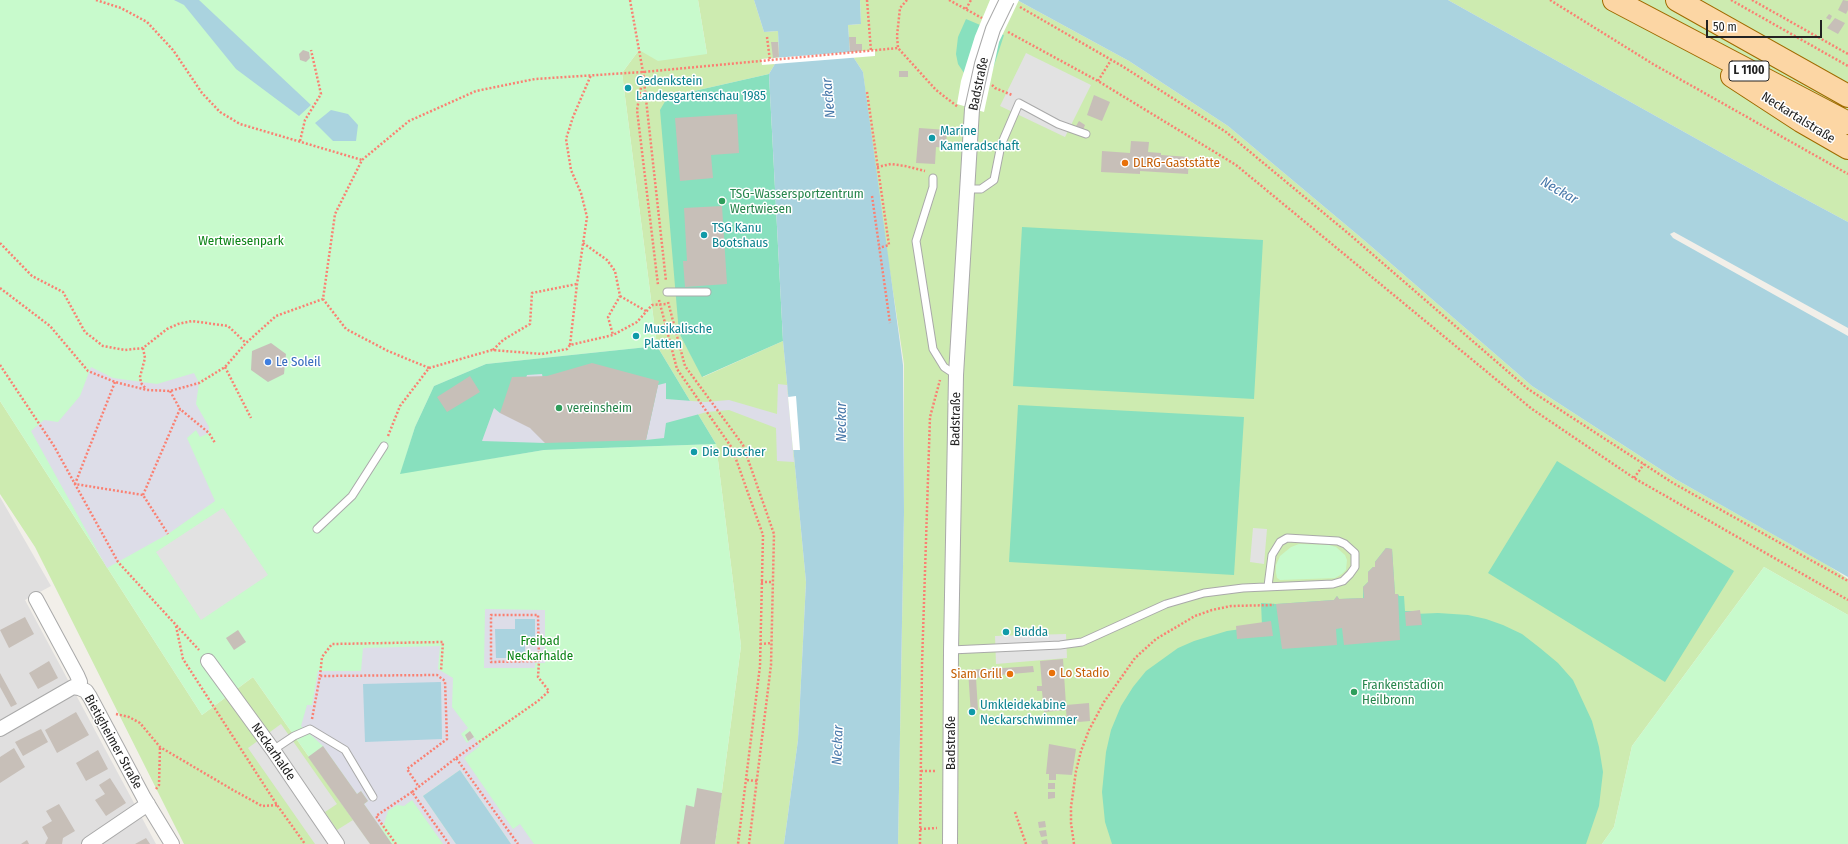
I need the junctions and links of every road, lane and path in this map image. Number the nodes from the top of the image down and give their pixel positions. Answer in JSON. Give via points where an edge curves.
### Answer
{"nodes":[{"id":1,"x":96,"y":0,"type":"edge"},
{"id":2,"x":630,"y":0,"type":"edge"},
{"id":3,"x":867,"y":0,"type":"edge"},
{"id":4,"x":907,"y":0,"type":"edge"},
{"id":5,"x":949,"y":0,"type":"edge"},
{"id":6,"x":971,"y":0,"type":"edge"},
{"id":7,"x":1550,"y":0,"type":"edge"},
{"id":8,"x":1614,"y":0,"type":"edge"},
{"id":9,"x":1677,"y":0,"type":"edge"},
{"id":10,"x":1731,"y":0,"type":"edge"},
{"id":11,"x":1752,"y":0,"type":"edge"},
{"id":12,"x":1011,"y":2,"type":"edge"},
{"id":13,"x":966,"y":9,"type":"junction"},
{"id":14,"x":986,"y":19,"type":"dead end"},
{"id":15,"x":1650,"y":20,"type":"junction"},
{"id":16,"x":1005,"y":30,"type":"dead end"},
{"id":17,"x":767,"y":37,"type":"dead end"},
{"id":18,"x":898,"y":48,"type":"junction"},
{"id":19,"x":310,"y":50,"type":"dead end"},
{"id":20,"x":871,"y":52,"type":"junction"},
{"id":21,"x":1848,"y":54,"type":"edge"},
{"id":22,"x":1111,"y":60,"type":"junction"},
{"id":23,"x":770,"y":61,"type":"junction"},
{"id":24,"x":1848,"y":66,"type":"edge"},
{"id":25,"x":643,"y":72,"type":"junction"},
{"id":26,"x":591,"y":75,"type":"junction"},
{"id":27,"x":1098,"y":81,"type":"junction"},
{"id":28,"x":867,"y":92,"type":"dead end"},
{"id":29,"x":1848,"y":96,"type":"edge"},
{"id":30,"x":957,"y":114,"type":"dead end"},
{"id":31,"x":1848,"y":123,"type":"edge"},
{"id":32,"x":1086,"y":134,"type":"dead end"},
{"id":33,"x":300,"y":141,"type":"junction"},
{"id":34,"x":1848,"y":148,"type":"edge"},
{"id":35,"x":362,"y":160,"type":"junction"},
{"id":36,"x":877,"y":167,"type":"junction"},
{"id":37,"x":1848,"y":174,"type":"edge"},
{"id":38,"x":933,"y":178,"type":"joint"},
{"id":39,"x":969,"y":189,"type":"junction"},
{"id":40,"x":872,"y":196,"type":"dead end"},
{"id":41,"x":0,"y":243,"type":"edge"},
{"id":42,"x":584,"y":243,"type":"junction"},
{"id":43,"x":879,"y":248,"type":"junction"},
{"id":44,"x":577,"y":284,"type":"junction"},
{"id":45,"x":0,"y":288,"type":"edge"},
{"id":46,"x":658,"y":289,"type":"dead end"},
{"id":47,"x":667,"y":292,"type":"junction"},
{"id":48,"x":707,"y":292,"type":"dead end"},
{"id":49,"x":620,"y":296,"type":"junction"},
{"id":50,"x":659,"y":297,"type":"dead end"},
{"id":51,"x":323,"y":299,"type":"junction"},
{"id":52,"x":668,"y":303,"type":"junction"},
{"id":53,"x":660,"y":304,"type":"junction"},
{"id":54,"x":646,"y":312,"type":"junction"},
{"id":55,"x":890,"y":323,"type":"dead end"},
{"id":56,"x":613,"y":335,"type":"junction"},
{"id":57,"x":246,"y":343,"type":"junction"},
{"id":58,"x":570,"y":345,"type":"junction"},
{"id":59,"x":143,"y":348,"type":"junction"},
{"id":60,"x":492,"y":350,"type":"junction"},
{"id":61,"x":0,"y":365,"type":"edge"},
{"id":62,"x":225,"y":367,"type":"junction"},
{"id":63,"x":944,"y":367,"type":"junction"},
{"id":64,"x":429,"y":368,"type":"junction"},
{"id":65,"x":956,"y":375,"type":"junction"},
{"id":66,"x":115,"y":382,"type":"junction"},
{"id":67,"x":146,"y":390,"type":"junction"},
{"id":68,"x":170,"y":392,"type":"junction"},
{"id":69,"x":180,"y":409,"type":"junction"},
{"id":70,"x":251,"y":418,"type":"dead end"},
{"id":71,"x":215,"y":443,"type":"dead end"},
{"id":72,"x":384,"y":446,"type":"joint"},
{"id":73,"x":1644,"y":464,"type":"junction"},
{"id":74,"x":1634,"y":478,"type":"junction"},
{"id":75,"x":75,"y":484,"type":"junction"},
{"id":76,"x":143,"y":495,"type":"junction"},
{"id":77,"x":317,"y":529,"type":"dead end"},
{"id":78,"x":168,"y":534,"type":"dead end"},
{"id":79,"x":1848,"y":581,"type":"edge"},
{"id":80,"x":761,"y":582,"type":"junction"},
{"id":81,"x":773,"y":582,"type":"junction"},
{"id":82,"x":1268,"y":586,"type":"junction"},
{"id":83,"x":36,"y":599,"type":"dead end"},
{"id":84,"x":1848,"y":600,"type":"edge"},
{"id":85,"x":1274,"y":605,"type":"dead end"},
{"id":86,"x":175,"y":625,"type":"junction"},
{"id":87,"x":772,"y":643,"type":"junction"},
{"id":88,"x":760,"y":644,"type":"junction"},
{"id":89,"x":951,"y":650,"type":"junction"},
{"id":90,"x":208,"y":661,"type":"joint"},
{"id":91,"x":539,"y":661,"type":"junction"},
{"id":92,"x":441,"y":671,"type":"dead end"},
{"id":93,"x":320,"y":676,"type":"junction"},
{"id":94,"x":79,"y":688,"type":"junction"},
{"id":95,"x":100,"y":715,"type":"junction"},
{"id":96,"x":0,"y":729,"type":"edge"},
{"id":97,"x":310,"y":729,"type":"junction"},
{"id":98,"x":160,"y":747,"type":"junction"},
{"id":99,"x":273,"y":750,"type":"junction"},
{"id":100,"x":456,"y":758,"type":"junction"},
{"id":101,"x":747,"y":780,"type":"junction"},
{"id":102,"x":757,"y":781,"type":"junction"},
{"id":103,"x":418,"y":787,"type":"junction"},
{"id":104,"x":412,"y":792,"type":"junction"},
{"id":105,"x":373,"y":797,"type":"dead end"},
{"id":106,"x":146,"y":801,"type":"junction"},
{"id":107,"x":277,"y":805,"type":"junction"},
{"id":108,"x":1016,"y":812,"type":"dead end"},
{"id":109,"x":90,"y":844,"type":"edge"},
{"id":110,"x":172,"y":844,"type":"edge"},
{"id":111,"x":306,"y":844,"type":"edge"},
{"id":112,"x":337,"y":844,"type":"edge"},
{"id":113,"x":396,"y":844,"type":"edge"},
{"id":114,"x":449,"y":844,"type":"edge"},
{"id":115,"x":518,"y":844,"type":"edge"},
{"id":116,"x":738,"y":844,"type":"edge"},
{"id":117,"x":749,"y":844,"type":"edge"},
{"id":118,"x":920,"y":844,"type":"edge"},
{"id":119,"x":950,"y":844,"type":"edge"},
{"id":120,"x":1026,"y":844,"type":"edge"},
{"id":121,"x":1074,"y":844,"type":"edge"}],
"edges":[{"from":1,"to":33,"type":"path","via":[[121,8],[147,22],[173,50],[202,92],[220,112],[240,124]]},
{"from":2,"to":25,"type":"path"},
{"from":3,"to":20,"type":"path"},
{"from":4,"to":18,"type":"path","via":[[900,8]]},
{"from":5,"to":13,"type":"path"},
{"from":6,"to":13,"type":"path"},
{"from":7,"to":37,"type":"path","via":[[1653,64]]},
{"from":8,"to":15,"type":"main road","name":"Neckartalstraße","number":"L 1100"},
{"from":9,"to":29,"type":"main road","number":"L 1100"},
{"from":10,"to":24,"type":"path"},
{"from":11,"to":21,"type":"path"},
{"from":12,"to":22,"type":"path"},
{"from":12,"to":39,"type":"street","name":"Badstraße","bridge":true,"via":[[993,29],[976,87],[972,109]]},
{"from":13,"to":14,"type":"path"},
{"from":15,"to":31,"type":"main road","name":"Neckartalstraße","number":"L 1100"},
{"from":15,"to":34,"type":"main road","name":"Neckartalstraße","via":[[1801,121]]},
{"from":16,"to":27,"type":"path"},
{"from":17,"to":23,"type":"path"},
{"from":18,"to":20,"type":"path"},
{"from":18,"to":30,"type":"path","via":[[936,90],[957,106]]},
{"from":19,"to":33,"type":"path","via":[[321,94],[305,120]]},
{"from":20,"to":23,"type":"path"},
{"from":22,"to":27,"type":"path"},
{"from":22,"to":73,"type":"path","via":[[1226,132],[1349,234],[1528,389]]},
{"from":23,"to":25,"type":"path"},
{"from":25,"to":26,"type":"path"},
{"from":25,"to":46,"type":"path","via":[[637,110]]},
{"from":25,"to":47,"type":"path"},
{"from":26,"to":35,"type":"path","via":[[535,79],[476,91],[409,121]]},
{"from":26,"to":42,"type":"path","via":[[566,139],[570,170],[581,193],[587,218]]},
{"from":27,"to":74,"type":"path","via":[[1236,165],[1532,409]]},
{"from":28,"to":36,"type":"path"},
{"from":32,"to":39,"type":"lane","via":[[1058,124],[1019,103],[1001,145],[994,180],[981,189]]},
{"from":33,"to":35,"type":"path"},
{"from":35,"to":51,"type":"path","via":[[335,214]]},
{"from":36,"to":38,"type":"path","via":[[891,164],[905,166],[923,170]]},
{"from":36,"to":43,"type":"path","via":[[889,245]]},
{"from":38,"to":63,"type":"lane","via":[[933,187],[916,241],[933,349]]},
{"from":39,"to":65,"type":"street","name":"Badstraße"},
{"from":40,"to":43,"type":"path"},
{"from":41,"to":59,"type":"path","via":[[32,276],[64,292],[85,332],[103,346],[124,350]]},
{"from":42,"to":44,"type":"path"},
{"from":42,"to":49,"type":"path","via":[[607,260],[615,271]]},
{"from":43,"to":55,"type":"path"},
{"from":44,"to":58,"type":"path"},
{"from":44,"to":60,"type":"path","via":[[532,293],[530,324],[503,340]]},
{"from":45,"to":66,"type":"path","via":[[50,326],[88,371]]},
{"from":47,"to":48,"type":"lane"},
{"from":47,"to":52,"type":"path"},
{"from":49,"to":54,"type":"path"},
{"from":49,"to":56,"type":"path","via":[[608,317]]},
{"from":50,"to":53,"type":"path"},
{"from":51,"to":57,"type":"path","via":[[276,316]]},
{"from":51,"to":64,"type":"path","via":[[346,329],[388,351]]},
{"from":52,"to":53,"type":"path"},
{"from":52,"to":81,"type":"path","via":[[685,366],[743,445],[774,534]]},
{"from":53,"to":54,"type":"path","via":[[652,305]]},
{"from":53,"to":80,"type":"path","via":[[677,369],[732,448],[763,535]]},
{"from":54,"to":56,"type":"path","via":[[638,322]]},
{"from":56,"to":58,"type":"path"},
{"from":57,"to":59,"type":"path","via":[[228,326],[192,321],[167,330]]},
{"from":57,"to":62,"type":"path"},
{"from":58,"to":60,"type":"path","via":[[567,349],[542,354]]},
{"from":59,"to":67,"type":"path","via":[[145,358],[140,377]]},
{"from":60,"to":64,"type":"path"},
{"from":61,"to":75,"type":"path","via":[[54,446]]},
{"from":62,"to":68,"type":"path","via":[[199,383]]},
{"from":62,"to":70,"type":"path"},
{"from":63,"to":65,"type":"lane"},
{"from":63,"to":118,"type":"path","via":[[930,417],[922,664]]},
{"from":64,"to":72,"type":"path","via":[[400,406]]},
{"from":65,"to":89,"type":"street","name":"Badstraße"},
{"from":66,"to":67,"type":"path"},
{"from":66,"to":75,"type":"path"},
{"from":67,"to":68,"type":"path"},
{"from":68,"to":69,"type":"path"},
{"from":69,"to":71,"type":"path","via":[[209,433]]},
{"from":69,"to":76,"type":"path"},
{"from":72,"to":77,"type":"lane","via":[[352,496]]},
{"from":73,"to":74,"type":"path"},
{"from":73,"to":79,"type":"path"},
{"from":74,"to":84,"type":"path"},
{"from":75,"to":76,"type":"path"},
{"from":75,"to":86,"type":"path","via":[[118,562]]},
{"from":76,"to":78,"type":"path"},
{"from":80,"to":81,"type":"path"},
{"from":80,"to":88,"type":"path"},
{"from":81,"to":87,"type":"path"},
{"from":82,"to":82,"type":"lane","via":[[1304,586],[1343,581],[1355,567],[1355,553],[1338,541],[1287,538],[1280,542],[1272,556]]},
{"from":82,"to":89,"type":"lane","via":[[1187,597],[1139,615],[1082,642]]},
{"from":83,"to":94,"type":"street","name":"Bietigheimer Straße","via":[[77,675]]},
{"from":85,"to":121,"type":"path","via":[[1231,606],[1195,616],[1156,639],[1135,658],[1104,702],[1081,751],[1071,807]]},
{"from":86,"to":90,"type":"path"},
{"from":86,"to":107,"type":"path","via":[[183,659]]},
{"from":87,"to":88,"type":"path"},
{"from":87,"to":102,"type":"path"},
{"from":88,"to":101,"type":"path","via":[[760,666]]},
{"from":89,"to":119,"type":"street","name":"Badstraße"},
{"from":90,"to":99,"type":"street","name":"Neckarhalde"},
{"from":91,"to":91,"type":"path","via":[[538,615],[490,615],[491,662]]},
{"from":91,"to":100,"type":"path","via":[[538,677],[549,692]]},
{"from":92,"to":93,"type":"path","via":[[443,642],[332,644],[322,657]]},
{"from":93,"to":97,"type":"path"},
{"from":93,"to":103,"type":"path","via":[[437,675],[445,681],[447,739],[407,769]]},
{"from":94,"to":95,"type":"street","name":"Bietigheimer Straße","via":[[86,691]]},
{"from":94,"to":96,"type":"street","via":[[73,687]]},
{"from":95,"to":98,"type":"path","via":[[129,717],[140,723]]},
{"from":95,"to":106,"type":"street","name":"Bietigheimer Straße"},
{"from":97,"to":99,"type":"lane"},
{"from":97,"to":105,"type":"lane","via":[[345,750]]},
{"from":98,"to":106,"type":"path","via":[[159,785]]},
{"from":98,"to":107,"type":"path","via":[[262,806]]},
{"from":99,"to":112,"type":"street","name":"Neckarhalde"},
{"from":100,"to":103,"type":"path"},
{"from":100,"to":115,"type":"path"},
{"from":101,"to":102,"type":"path"},
{"from":101,"to":116,"type":"path"},
{"from":102,"to":117,"type":"path"},
{"from":103,"to":104,"type":"path"},
{"from":104,"to":113,"type":"path","via":[[376,816]]},
{"from":104,"to":114,"type":"path"},
{"from":106,"to":109,"type":"street"},
{"from":106,"to":110,"type":"street","name":"Bietigheimer Straße"},
{"from":107,"to":111,"type":"path"},
{"from":108,"to":120,"type":"path"}]}
